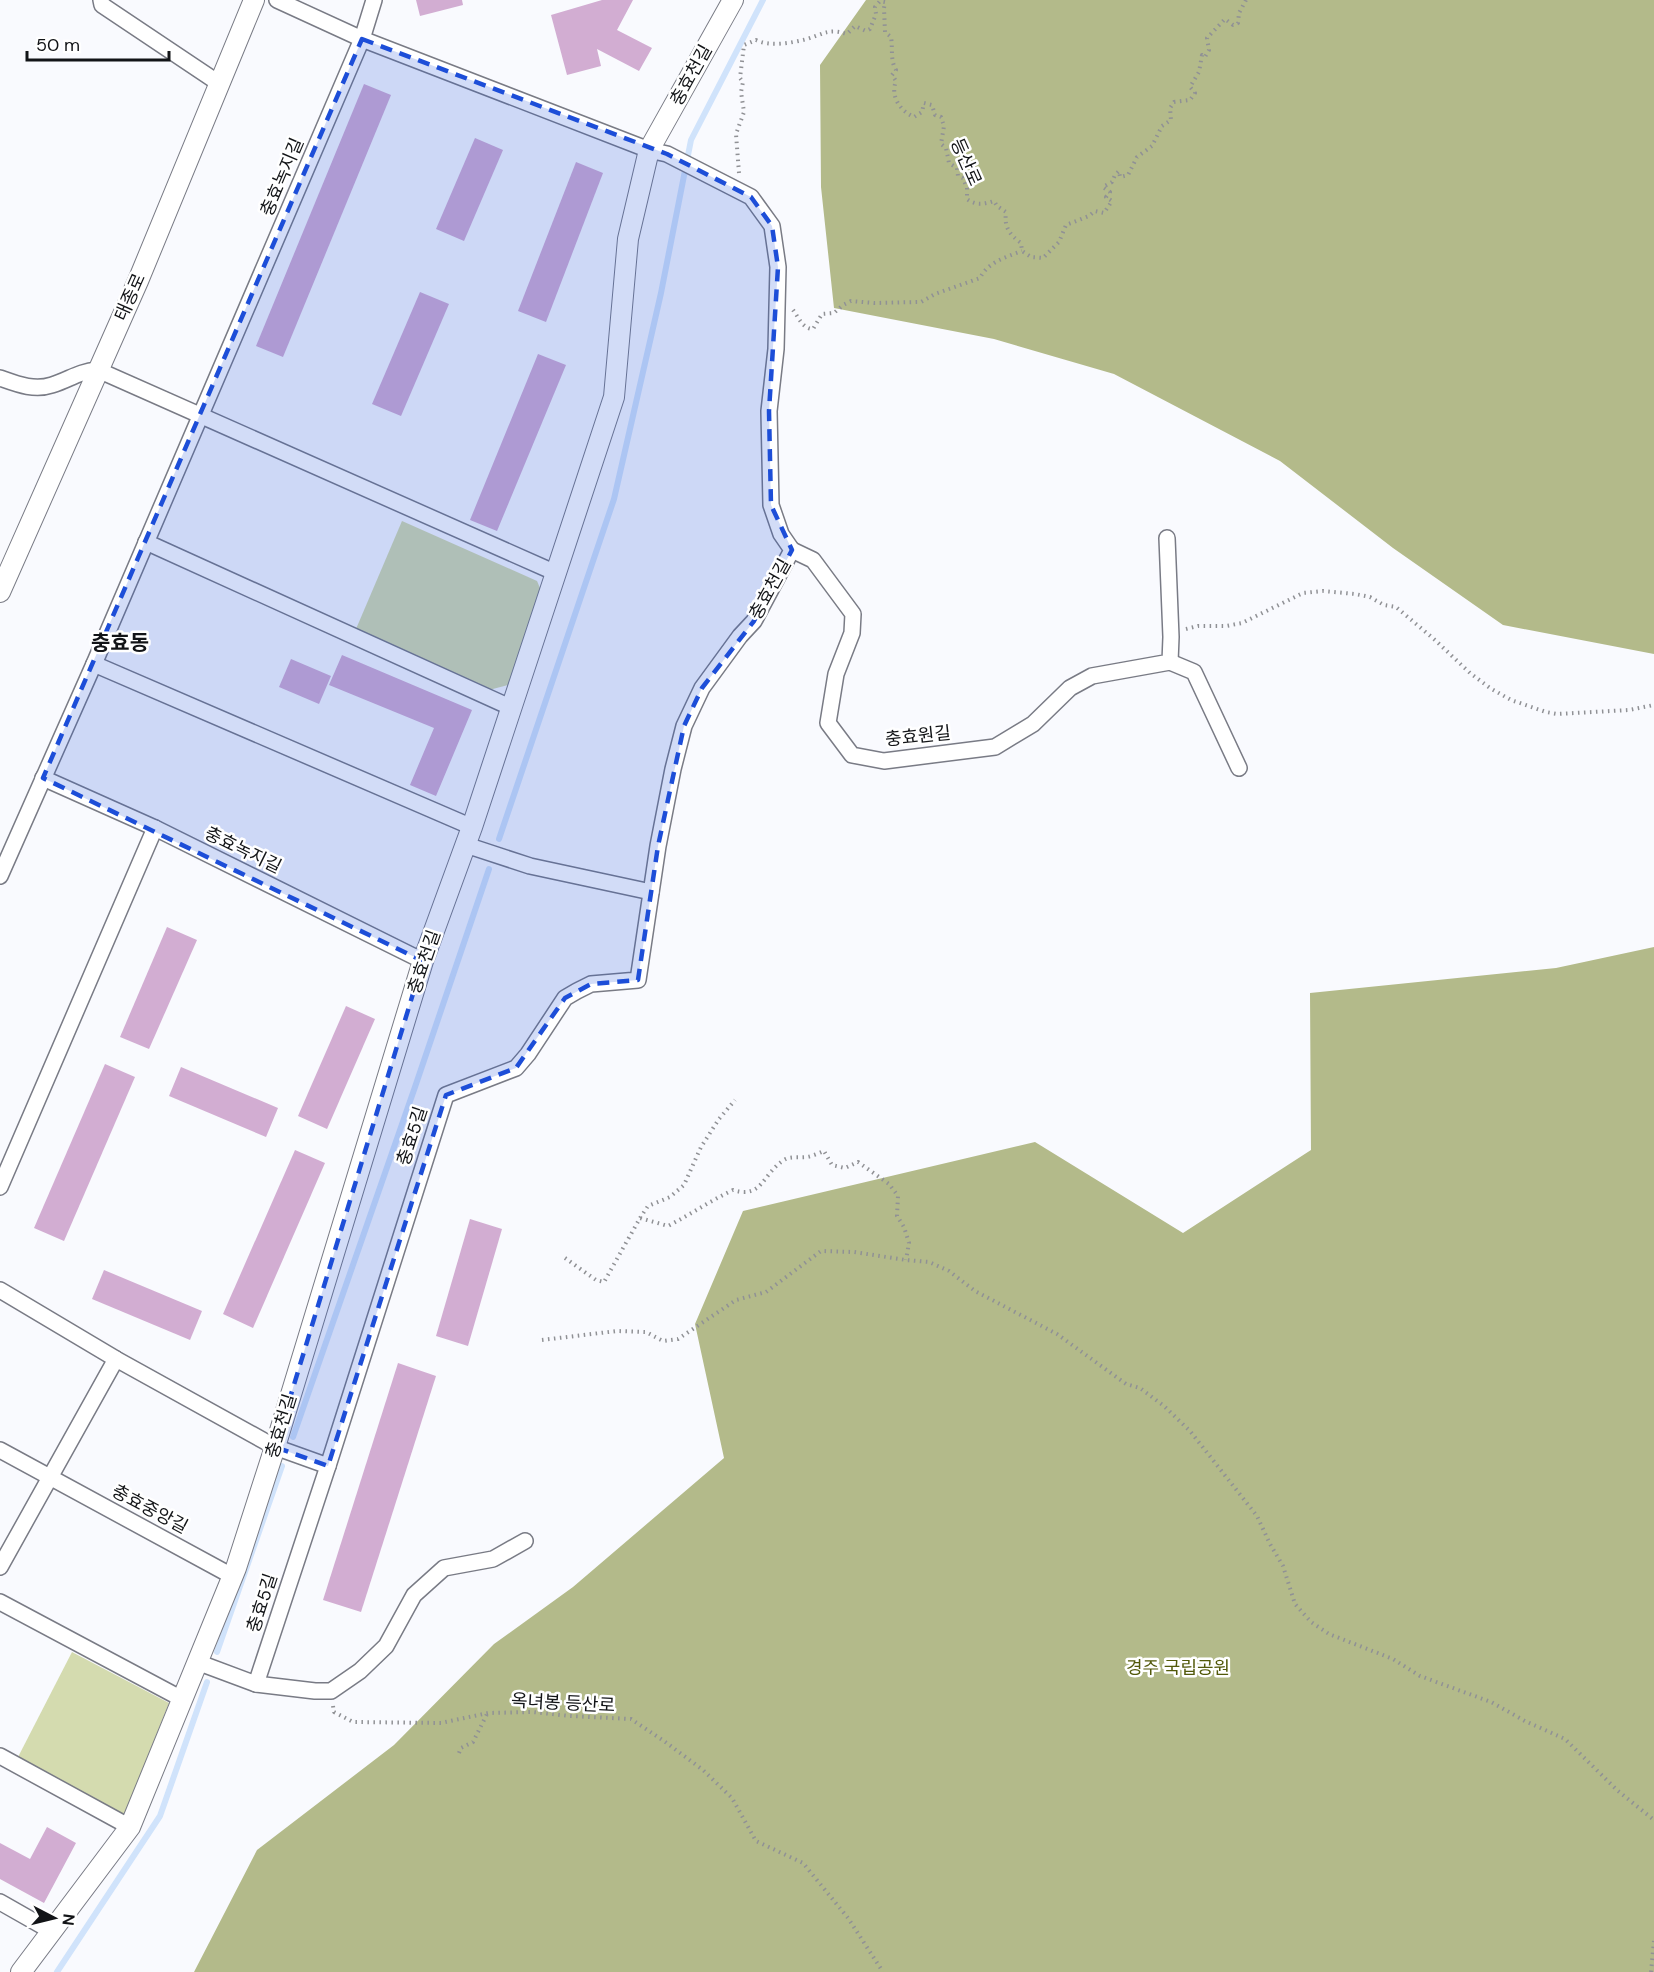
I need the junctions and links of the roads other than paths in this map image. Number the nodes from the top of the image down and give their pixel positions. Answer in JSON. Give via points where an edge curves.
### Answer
{"nodes":[{"id":1,"x":101,"y":0,"type":"edge"},
{"id":2,"x":254,"y":0,"type":"edge"},
{"id":3,"x":277,"y":0,"type":"edge"},
{"id":4,"x":374,"y":0,"type":"edge"},
{"id":5,"x":733,"y":0,"type":"edge"},
{"id":6,"x":362,"y":39,"type":"junction"},
{"id":7,"x":220,"y":84,"type":"junction"},
{"id":8,"x":649,"y":150,"type":"junction"},
{"id":9,"x":98,"y":370,"type":"junction"},
{"id":10,"x":0,"y":378,"type":"edge"},
{"id":11,"x":200,"y":416,"type":"junction"},
{"id":12,"x":1167,"y":538,"type":"dead end"},
{"id":13,"x":146,"y":542,"type":"junction"},
{"id":14,"x":792,"y":550,"type":"junction"},
{"id":15,"x":556,"y":573,"type":"junction"},
{"id":16,"x":0,"y":592,"type":"edge"},
{"id":17,"x":1170,"y":662,"type":"junction"},
{"id":18,"x":94,"y":663,"type":"junction"},
{"id":19,"x":512,"y":708,"type":"junction"},
{"id":20,"x":1239,"y":768,"type":"dead end"},
{"id":21,"x":43,"y":778,"type":"junction"},
{"id":22,"x":155,"y":828,"type":"junction"},
{"id":23,"x":469,"y":836,"type":"junction"},
{"id":24,"x":0,"y":876,"type":"edge"},
{"id":25,"x":651,"y":892,"type":"junction"},
{"id":26,"x":423,"y":961,"type":"junction"},
{"id":27,"x":0,"y":1187,"type":"edge"},
{"id":28,"x":0,"y":1290,"type":"edge"},
{"id":29,"x":116,"y":1359,"type":"junction"},
{"id":30,"x":275,"y":1447,"type":"junction"},
{"id":31,"x":0,"y":1450,"type":"edge"},
{"id":32,"x":328,"y":1466,"type":"junction"},
{"id":33,"x":50,"y":1477,"type":"junction"},
{"id":34,"x":525,"y":1541,"type":"dead end"},
{"id":35,"x":0,"y":1567,"type":"edge"},
{"id":36,"x":232,"y":1575,"type":"junction"},
{"id":37,"x":0,"y":1602,"type":"edge"},
{"id":38,"x":197,"y":1662,"type":"junction"},
{"id":39,"x":256,"y":1684,"type":"junction"},
{"id":40,"x":182,"y":1699,"type":"junction"},
{"id":41,"x":0,"y":1756,"type":"edge"},
{"id":42,"x":130,"y":1827,"type":"junction"},
{"id":43,"x":0,"y":1902,"type":"edge"},
{"id":44,"x":51,"y":1931,"type":"junction"},
{"id":45,"x":21,"y":1972,"type":"edge"}],
"edges":[{"from":1,"to":7,"type":"street","via":[[102,5]]},
{"from":2,"to":7,"type":"street","name":"태종로"},
{"from":3,"to":6,"type":"street"},
{"from":4,"to":6,"type":"street","name":"충효녹지길"},
{"from":5,"to":8,"type":"street","name":"충효천길"},
{"from":6,"to":8,"type":"street"},
{"from":6,"to":11,"type":"street","name":"충효녹지길"},
{"from":7,"to":9,"type":"street","name":"태종로"},
{"from":8,"to":14,"type":"street","name":"충효천길","via":[[667,154],[751,196],[772,226],[777,290],[769,411],[771,505],[781,534]]},
{"from":8,"to":15,"type":"street","name":"충효천길","via":[[628,239],[614,397]]},
{"from":9,"to":10,"type":"street","via":[[82,371],[51,386],[27,387]]},
{"from":9,"to":11,"type":"street"},
{"from":9,"to":16,"type":"street","name":"태종로"},
{"from":11,"to":13,"type":"street","name":"충효녹지길"},
{"from":11,"to":15,"type":"street"},
{"from":12,"to":17,"type":"street"},
{"from":13,"to":18,"type":"street","name":"충효녹지길"},
{"from":13,"to":19,"type":"street"},
{"from":14,"to":17,"type":"street","name":"충효원길","via":[[813,560],[854,614],[852,633],[836,674],[828,723],[852,754],[884,761],[995,747],[1033,724],[1070,688],[1092,676]]},
{"from":14,"to":25,"type":"street","name":"충효천길","via":[[754,621],[702,688],[684,726]]},
{"from":15,"to":19,"type":"street","name":"충효천길"},
{"from":17,"to":20,"type":"street","via":[[1194,672]]},
{"from":18,"to":21,"type":"street","name":"충효녹지길"},
{"from":18,"to":23,"type":"street"},
{"from":19,"to":23,"type":"street","name":"충효천길"},
{"from":21,"to":22,"type":"street","name":"충효녹지길"},
{"from":21,"to":24,"type":"street","name":"충효녹지길"},
{"from":22,"to":26,"type":"street","name":"충효녹지길"},
{"from":22,"to":27,"type":"street"},
{"from":23,"to":25,"type":"street","via":[[530,866]]},
{"from":23,"to":26,"type":"street","name":"충효천길"},
{"from":25,"to":32,"type":"street","name":"충효5길","via":[[638,980],[591,984],[565,998],[516,1068],[446,1095]]},
{"from":26,"to":30,"type":"street","name":"충효천길"},
{"from":28,"to":29,"type":"street"},
{"from":29,"to":30,"type":"street"},
{"from":29,"to":33,"type":"street"},
{"from":30,"to":32,"type":"street"},
{"from":30,"to":36,"type":"street","name":"충효천길"},
{"from":31,"to":33,"type":"street"},
{"from":32,"to":39,"type":"street","name":"충효5길"},
{"from":33,"to":35,"type":"street"},
{"from":33,"to":36,"type":"street","name":"충효중앙길"},
{"from":34,"to":39,"type":"street","via":[[493,1559],[444,1568],[414,1595],[386,1647],[331,1691]]},
{"from":36,"to":38,"type":"street","name":"충효천길"},
{"from":37,"to":40,"type":"street"},
{"from":38,"to":39,"type":"street"},
{"from":38,"to":40,"type":"street","name":"충효천길"},
{"from":40,"to":42,"type":"street","name":"충효천길"},
{"from":41,"to":42,"type":"street"},
{"from":42,"to":44,"type":"street","name":"충효천길"},
{"from":43,"to":44,"type":"street"},
{"from":44,"to":45,"type":"street","name":"충효천길"}]}
